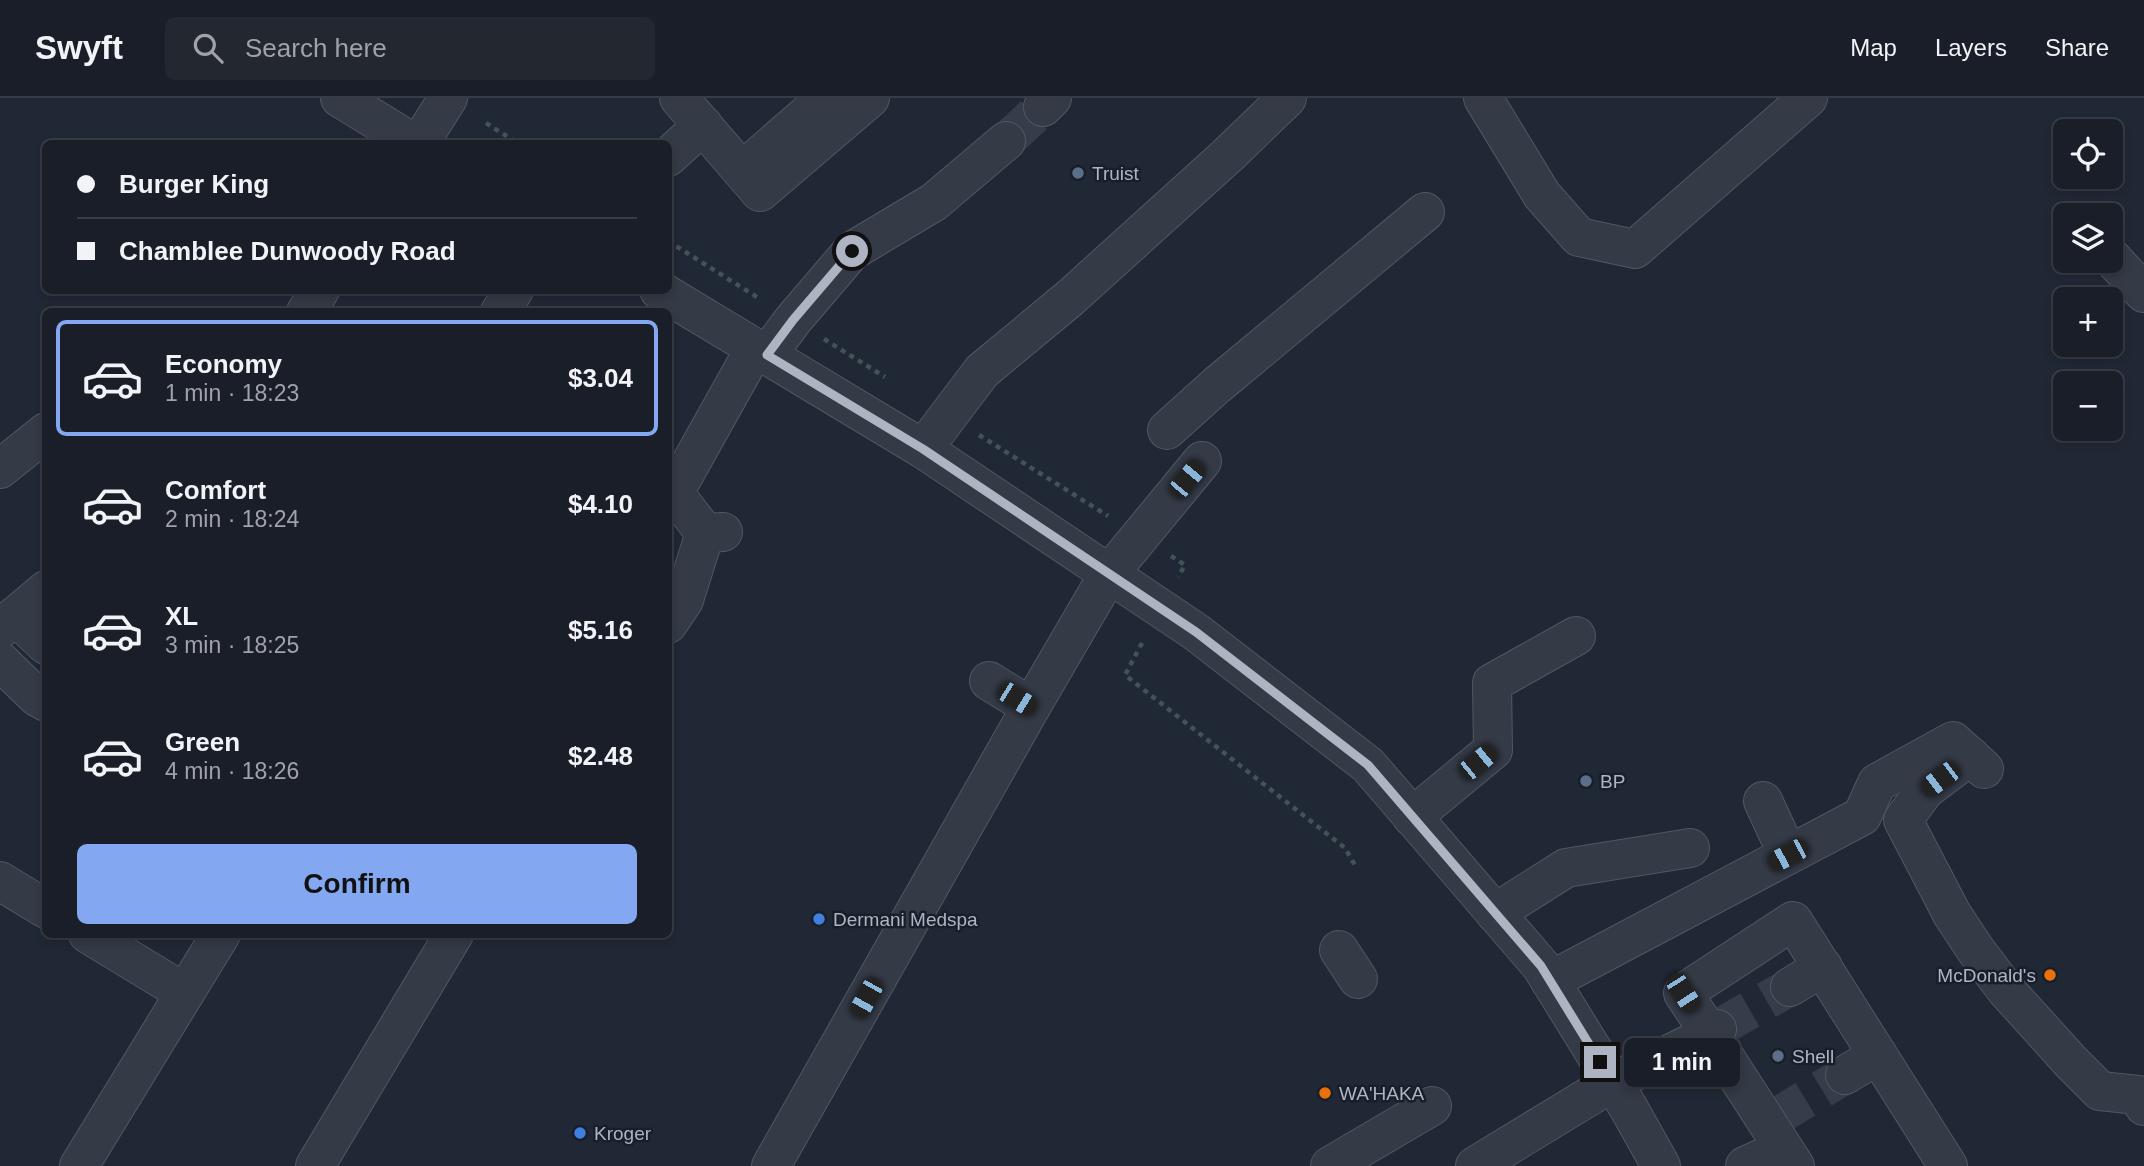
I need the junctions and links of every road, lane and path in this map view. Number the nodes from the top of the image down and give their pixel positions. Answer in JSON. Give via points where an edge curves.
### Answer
{"nodes":[{"id":1,"x":340,"y":98,"type":"edge"},
{"id":2,"x":448,"y":98,"type":"edge"},
{"id":3,"x":826,"y":98,"type":"edge"},
{"id":4,"x":870,"y":98,"type":"edge"},
{"id":5,"x":1286,"y":98,"type":"edge"},
{"id":6,"x":1483,"y":98,"type":"edge"},
{"id":7,"x":1808,"y":98,"type":"edge"},
{"id":8,"x":691,"y":111,"type":"edge"},
{"id":9,"x":486,"y":123,"type":"dead end"},
{"id":10,"x":410,"y":140,"type":"edge"},
{"id":11,"x":420,"y":140,"type":"edge"},
{"id":12,"x":513,"y":140,"type":"edge"},
{"id":13,"x":1006,"y":141,"type":"tunnel mouth"},
{"id":14,"x":672,"y":148,"type":"edge"},
{"id":15,"x":742,"y":171,"type":"junction"},
{"id":16,"x":1425,"y":212,"type":"dead end"},
{"id":17,"x":672,"y":244,"type":"edge"},
{"id":18,"x":2123,"y":270,"type":"edge"},
{"id":19,"x":2144,"y":293,"type":"edge"},
{"id":20,"x":660,"y":299,"type":"edge"},
{"id":21,"x":793,"y":320,"type":"junction"},
{"id":22,"x":761,"y":352,"type":"junction"},
{"id":23,"x":893,"y":382,"type":"dead end"},
{"id":24,"x":949,"y":417,"type":"junction"},
{"id":25,"x":1167,"y":430,"type":"dead end"},
{"id":26,"x":42,"y":435,"type":"edge"},
{"id":27,"x":923,"y":449,"type":"junction"},
{"id":28,"x":1202,"y":461,"type":"dead end"},
{"id":29,"x":0,"y":470,"type":"edge"},
{"id":30,"x":1111,"y":517,"type":"dead end"},
{"id":31,"x":1108,"y":575,"type":"junction"},
{"id":32,"x":42,"y":593,"type":"edge"},
{"id":33,"x":672,"y":618,"type":"edge"},
{"id":34,"x":8,"y":622,"type":"edge"},
{"id":35,"x":1576,"y":636,"type":"dead end"},
{"id":36,"x":42,"y":643,"type":"edge"},
{"id":37,"x":1139,"y":649,"type":"dead end"},
{"id":38,"x":0,"y":662,"type":"edge"},
{"id":39,"x":989,"y":681,"type":"dead end"},
{"id":40,"x":42,"y":700,"type":"edge"},
{"id":41,"x":1031,"y":708,"type":"junction"},
{"id":42,"x":1763,"y":801,"type":"dead end"},
{"id":43,"x":1412,"y":817,"type":"junction"},
{"id":44,"x":1690,"y":848,"type":"dead end"},
{"id":45,"x":1788,"y":855,"type":"junction"},
{"id":46,"x":1356,"y":867,"type":"dead end"},
{"id":47,"x":0,"y":881,"type":"edge"},
{"id":48,"x":42,"y":907,"type":"edge"},
{"id":49,"x":1495,"y":913,"type":"junction"},
{"id":50,"x":95,"y":938,"type":"edge"},
{"id":51,"x":218,"y":938,"type":"edge"},
{"id":52,"x":452,"y":938,"type":"edge"},
{"id":53,"x":1823,"y":967,"type":"junction"},
{"id":54,"x":1550,"y":981,"type":"junction"},
{"id":55,"x":1790,"y":988,"type":"tunnel mouth"},
{"id":56,"x":185,"y":993,"type":"junction"},
{"id":57,"x":1714,"y":1031,"type":"junction"},
{"id":58,"x":1878,"y":1055,"type":"junction"},
{"id":59,"x":1845,"y":1075,"type":"tunnel mouth"},
{"id":60,"x":1613,"y":1082,"type":"junction"},
{"id":61,"x":2141,"y":1100,"type":"edge"},
{"id":62,"x":1432,"y":1106,"type":"dead end"},
{"id":63,"x":1779,"y":1139,"type":"edge"},
{"id":64,"x":79,"y":1166,"type":"edge"},
{"id":65,"x":315,"y":1166,"type":"edge"},
{"id":66,"x":771,"y":1166,"type":"edge"},
{"id":67,"x":1330,"y":1166,"type":"edge"},
{"id":68,"x":1475,"y":1166,"type":"edge"},
{"id":69,"x":1661,"y":1166,"type":"edge"},
{"id":70,"x":1745,"y":1166,"type":"edge"},
{"id":71,"x":1948,"y":1166,"type":"edge"}],
"edges":[{"from":1,"to":10,"type":"street"},
{"from":2,"to":11,"type":"street"},
{"from":3,"to":15,"type":"street"},
{"from":4,"to":15,"type":"street","via":[[760,192]]},
{"from":5,"to":24,"type":"street","via":[[1070,298],[982,371]]},
{"from":6,"to":7,"type":"street","via":[[1542,195],[1579,237],[1635,249]]},
{"from":8,"to":14,"type":"street"},
{"from":8,"to":15,"type":"street"},
{"from":9,"to":12,"type":"path"},
{"from":13,"to":21,"type":"street","via":[[934,202],[852,251]]},
{"from":16,"to":25,"type":"street"},
{"from":17,"to":21,"type":"path"},
{"from":18,"to":19,"type":"street"},
{"from":20,"to":22,"type":"street"},
{"from":21,"to":22,"type":"street"},
{"from":21,"to":23,"type":"path"},
{"from":22,"to":27,"type":"street"},
{"from":22,"to":33,"type":"street","via":[[674,493],[714,532]]},
{"from":24,"to":27,"type":"street"},
{"from":24,"to":30,"type":"path"},
{"from":26,"to":29,"type":"street"},
{"from":27,"to":31,"type":"street"},
{"from":28,"to":31,"type":"street"},
{"from":31,"to":41,"type":"street"},
{"from":31,"to":43,"type":"street","via":[[1196,632],[1368,765]]},
{"from":32,"to":34,"type":"street"},
{"from":34,"to":36,"type":"street"},
{"from":35,"to":43,"type":"street","via":[[1492,683],[1493,750]]},
{"from":37,"to":46,"type":"path","via":[[1125,675],[1345,848]]},
{"from":38,"to":40,"type":"street"},
{"from":39,"to":41,"type":"street"},
{"from":41,"to":66,"type":"street"},
{"from":42,"to":45,"type":"street"},
{"from":43,"to":49,"type":"street"},
{"from":44,"to":49,"type":"street","via":[[1566,868]]},
{"from":45,"to":54,"type":"street"},
{"from":45,"to":61,"type":"street","via":[[1862,816],[1877,783],[1953,741],[1977,763],[1925,790],[1903,820],[1952,914],[2006,990],[2100,1091]]},
{"from":47,"to":48,"type":"street"},
{"from":49,"to":54,"type":"street"},
{"from":50,"to":56,"type":"street"},
{"from":51,"to":56,"type":"street"},
{"from":52,"to":65,"type":"street"},
{"from":53,"to":55,"type":"street"},
{"from":53,"to":57,"type":"street","via":[[1793,921],[1683,993]]},
{"from":53,"to":58,"type":"street"},
{"from":54,"to":60,"type":"street"},
{"from":56,"to":64,"type":"street"},
{"from":57,"to":60,"type":"street"},
{"from":57,"to":63,"type":"street"},
{"from":58,"to":59,"type":"street"},
{"from":58,"to":71,"type":"street"},
{"from":60,"to":68,"type":"street"},
{"from":60,"to":69,"type":"street"},
{"from":62,"to":67,"type":"street"},
{"from":63,"to":70,"type":"street"}]}
